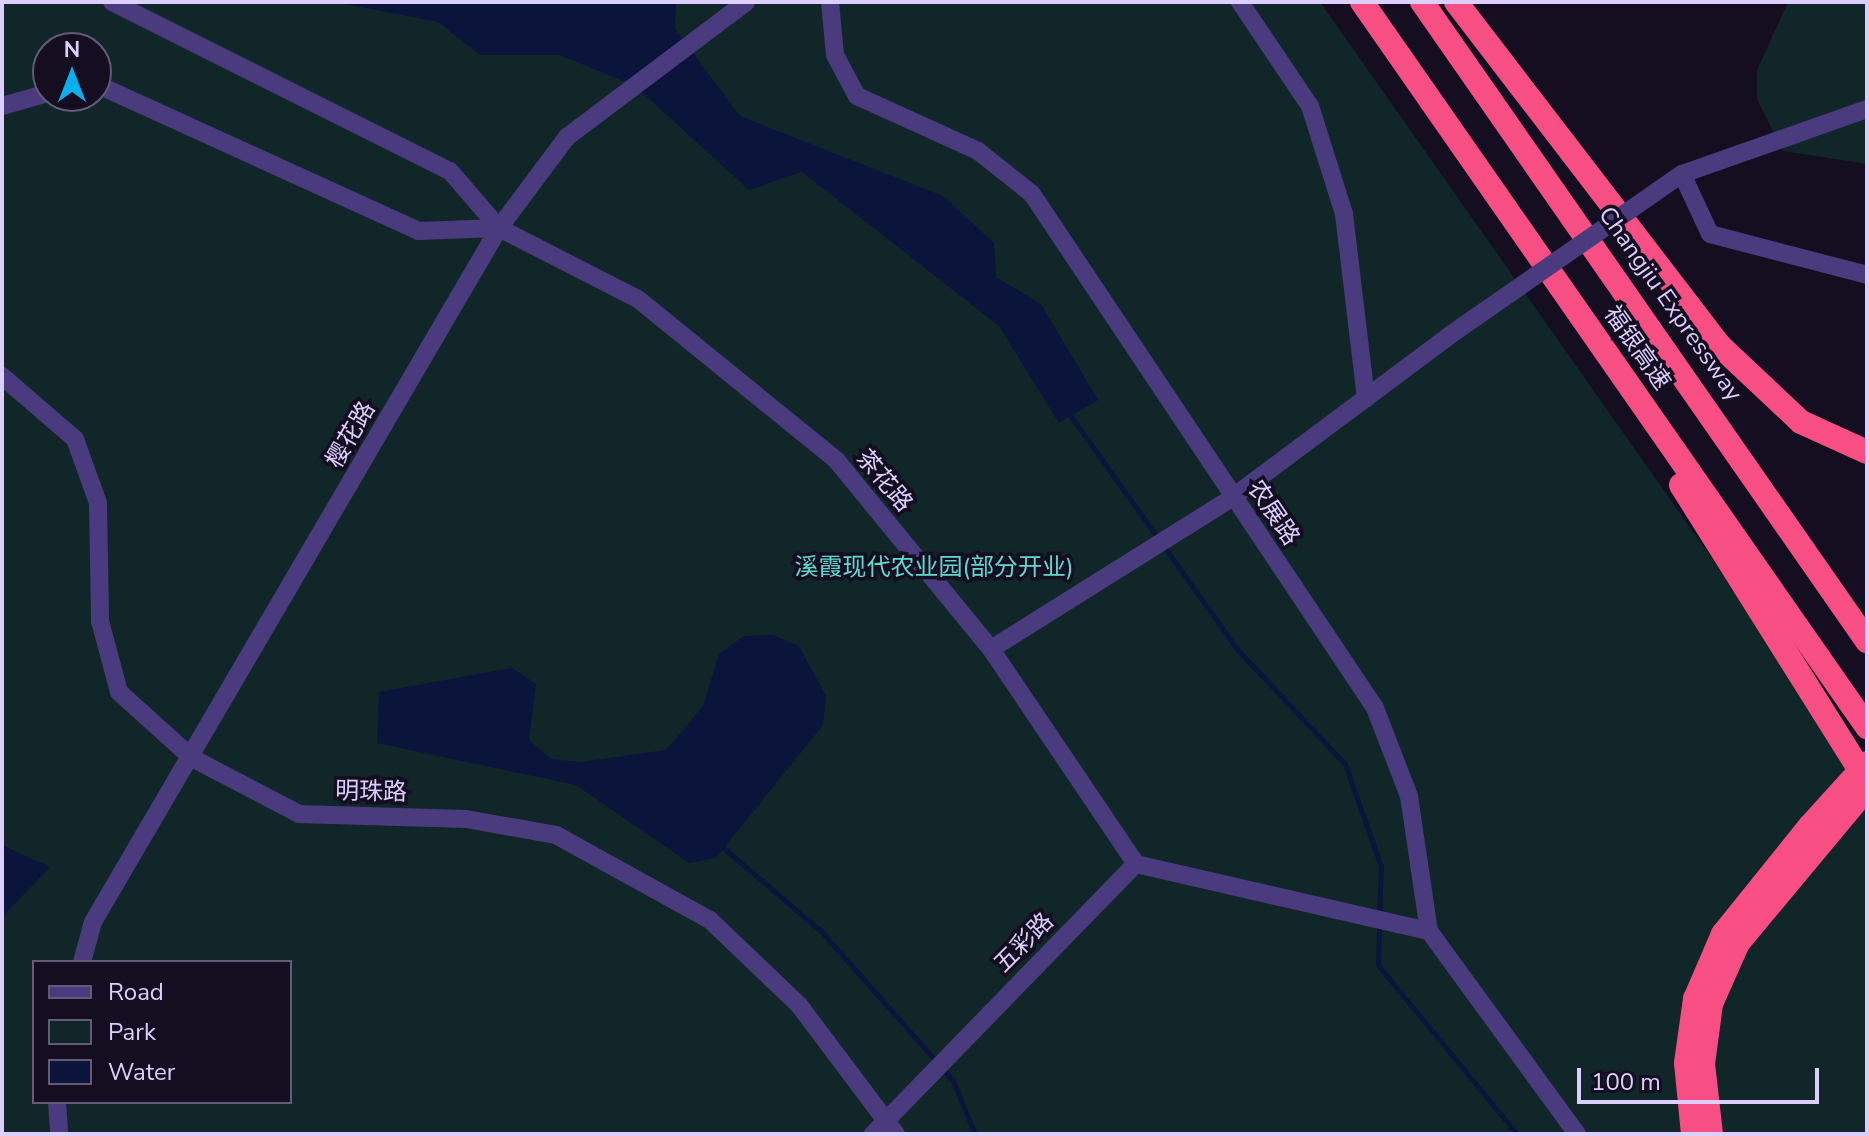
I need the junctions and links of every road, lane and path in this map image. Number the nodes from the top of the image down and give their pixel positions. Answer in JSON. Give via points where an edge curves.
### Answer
{"nodes":[{"id":1,"x":112,"y":2,"type":"edge"},
{"id":2,"x":746,"y":2,"type":"edge"},
{"id":3,"x":830,"y":2,"type":"edge"},
{"id":4,"x":1240,"y":2,"type":"edge"},
{"id":5,"x":1362,"y":2,"type":"edge"},
{"id":6,"x":1422,"y":2,"type":"edge"},
{"id":7,"x":1456,"y":2,"type":"edge"},
{"id":8,"x":112,"y":91,"type":"edge"},
{"id":9,"x":32,"y":98,"type":"edge"},
{"id":10,"x":2,"y":106,"type":"edge"},
{"id":11,"x":1867,"y":109,"type":"edge"},
{"id":12,"x":1682,"y":174,"type":"junction"},
{"id":13,"x":499,"y":228,"type":"junction"},
{"id":14,"x":1867,"y":275,"type":"edge"},
{"id":15,"x":1571,"y":302,"type":"junction"},
{"id":16,"x":2,"y":376,"type":"edge"},
{"id":17,"x":1366,"y":399,"type":"junction"},
{"id":18,"x":1867,"y":452,"type":"edge"},
{"id":19,"x":1233,"y":497,"type":"junction"},
{"id":20,"x":1867,"y":641,"type":"edge"},
{"id":21,"x":991,"y":649,"type":"junction"},
{"id":22,"x":1867,"y":727,"type":"edge"},
{"id":23,"x":192,"y":758,"type":"junction"},
{"id":24,"x":1867,"y":763,"type":"edge"},
{"id":25,"x":1867,"y":782,"type":"edge"},
{"id":26,"x":1867,"y":788,"type":"edge"},
{"id":27,"x":1815,"y":833,"type":"junction"},
{"id":28,"x":1136,"y":864,"type":"junction"},
{"id":29,"x":1429,"y":931,"type":"junction"},
{"id":30,"x":83,"y":960,"type":"edge"},
{"id":31,"x":57,"y":1104,"type":"edge"},
{"id":32,"x":878,"y":1127,"type":"edge"},
{"id":33,"x":59,"y":1134,"type":"edge"},
{"id":34,"x":896,"y":1134,"type":"edge"},
{"id":35,"x":1577,"y":1134,"type":"edge"},
{"id":36,"x":1693,"y":1134,"type":"edge"},
{"id":37,"x":1711,"y":1134,"type":"edge"}],
"edges":[{"from":1,"to":13,"type":"street","via":[[450,171]]},
{"from":2,"to":13,"type":"street","name":"樱花路","via":[[567,137]]},
{"from":3,"to":19,"type":"street","name":"农展路","via":[[835,55],[857,96],[978,151],[1032,194]]},
{"from":4,"to":17,"type":"street","via":[[1310,106],[1344,214]]},
{"from":5,"to":15,"type":"highway","name":"福银高速"},
{"from":6,"to":20,"type":"highway","name":"Changjiu Expressway"},
{"from":7,"to":18,"type":"highway","via":[[1719,345],[1801,422]]},
{"from":8,"to":13,"type":"street","via":[[418,231]]},
{"from":9,"to":10,"type":"street"},
{"from":11,"to":12,"type":"street"},
{"from":12,"to":14,"type":"street","via":[[1710,234]]},
{"from":12,"to":17,"type":"street","bridge":true},
{"from":13,"to":21,"type":"street","name":"茶花路","via":[[638,299],[837,461]]},
{"from":13,"to":23,"type":"street","name":"樱花路"},
{"from":15,"to":22,"type":"highway","name":"福银高速"},
{"from":15,"to":25,"type":"highway"},
{"from":16,"to":23,"type":"street","name":"明珠路","via":[[75,439],[98,503],[100,621],[119,692]]},
{"from":17,"to":19,"type":"street"},
{"from":19,"to":21,"type":"street"},
{"from":19,"to":29,"type":"street","name":"农展路","via":[[1375,708],[1409,796]]},
{"from":21,"to":28,"type":"street","name":"茶花路"},
{"from":23,"to":30,"type":"street","name":"樱花路","via":[[93,922]]},
{"from":23,"to":32,"type":"street","name":"明珠路","via":[[299,814],[466,819],[556,835],[710,920],[799,1005]]},
{"from":24,"to":27,"type":"highway","bridge":true},
{"from":26,"to":27,"type":"highway"},
{"from":27,"to":36,"type":"highway","via":[[1723,934],[1695,999],[1686,1063]]},
{"from":27,"to":37,"type":"highway","via":[[1738,943],[1711,1004],[1703,1064]]},
{"from":28,"to":29,"type":"street"},
{"from":28,"to":32,"type":"street","name":"五彩路"},
{"from":29,"to":35,"type":"street","name":"农展路"},
{"from":31,"to":33,"type":"street"},
{"from":32,"to":34,"type":"street","name":"明珠路"}]}
